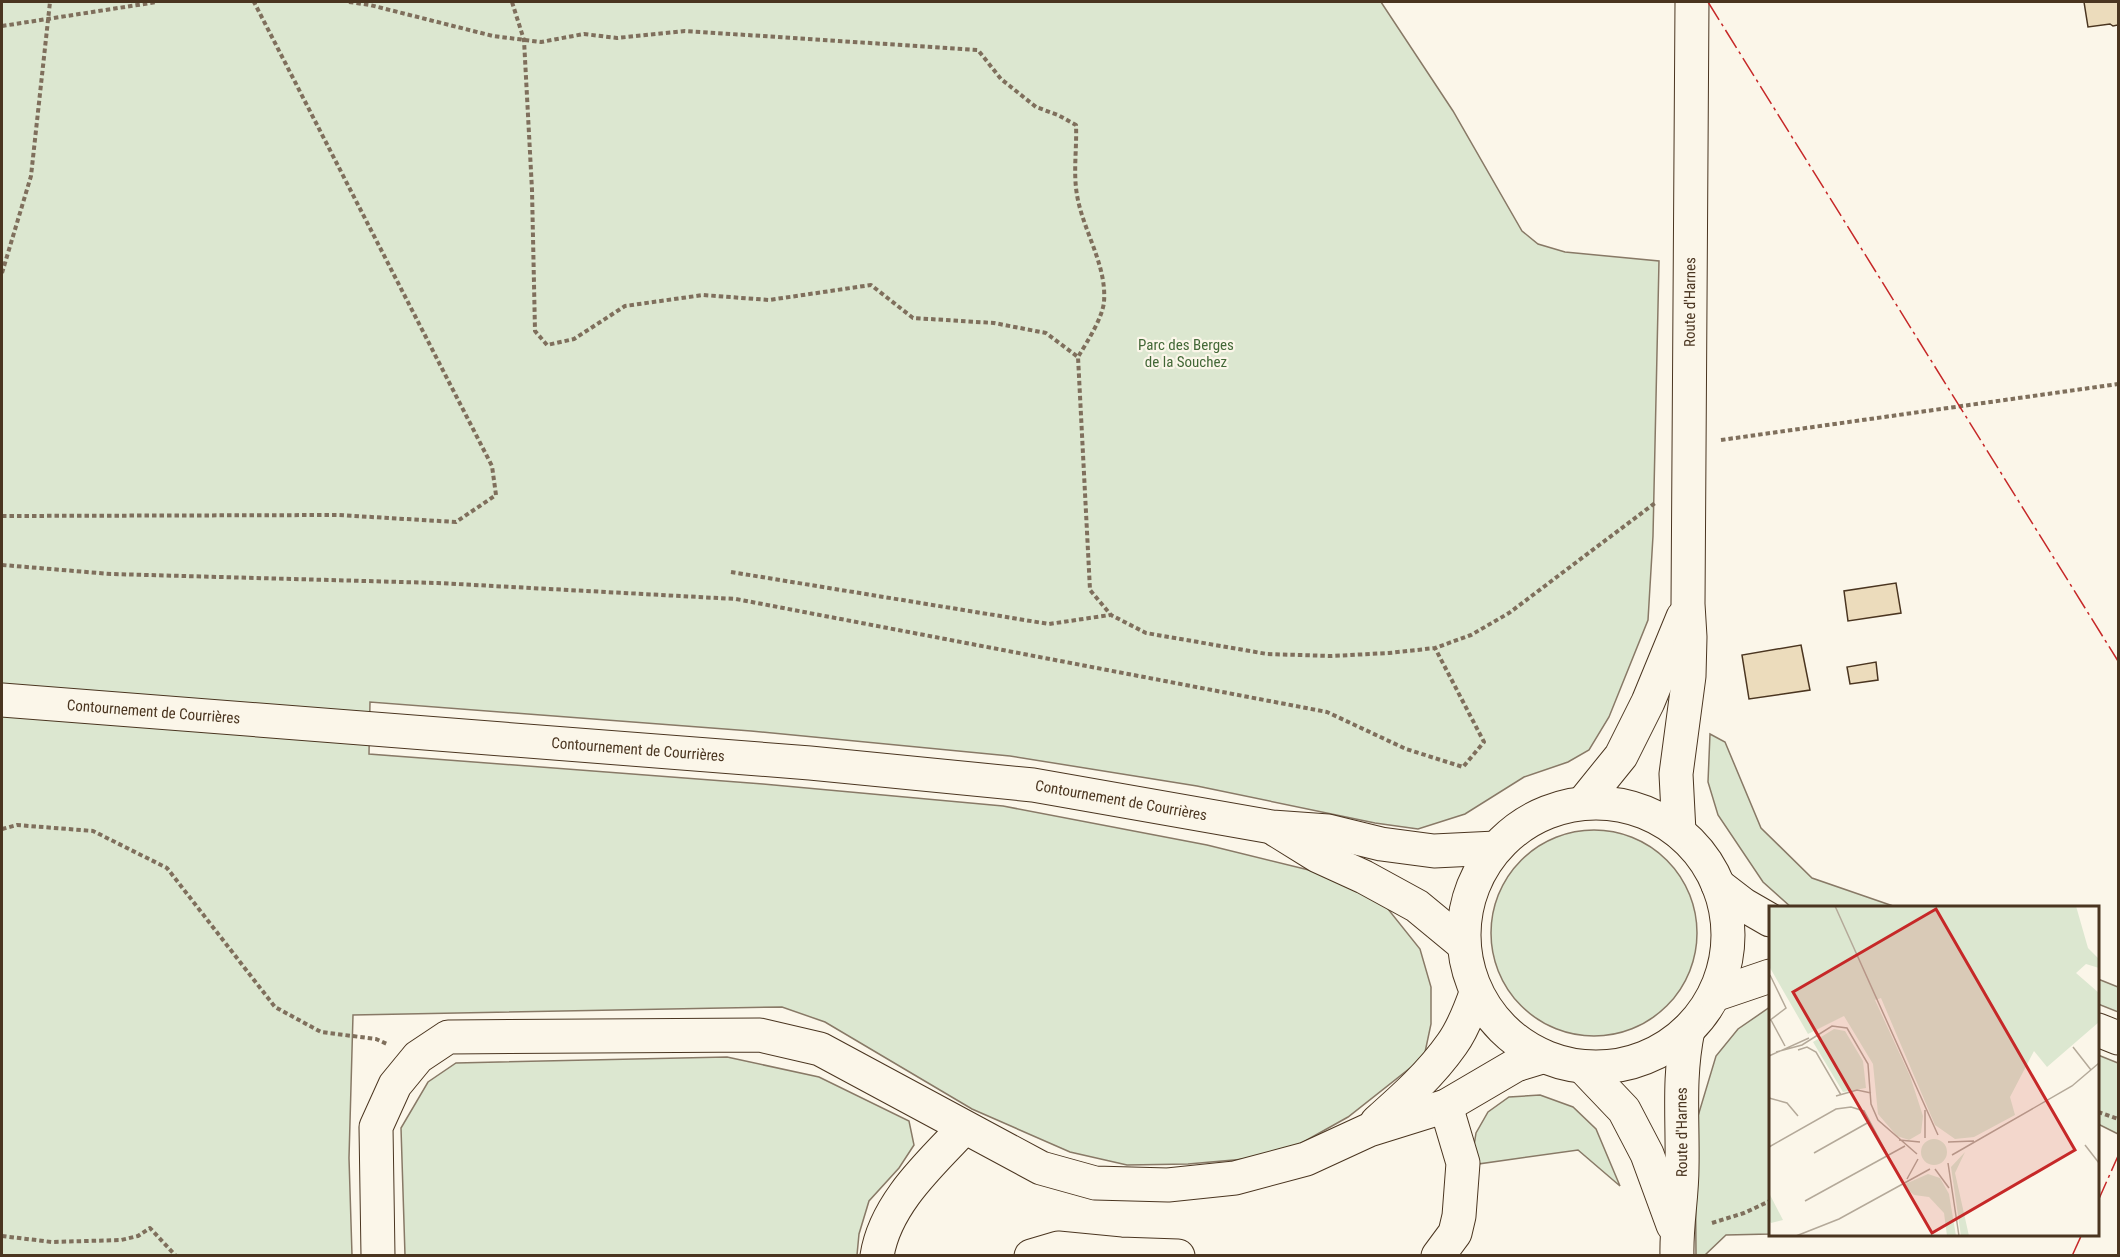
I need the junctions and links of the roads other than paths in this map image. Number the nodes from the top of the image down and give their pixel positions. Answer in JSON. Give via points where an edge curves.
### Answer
{"nodes":[{"id":1,"x":1692,"y":2,"type":"edge"},
{"id":2,"x":1688,"y":604,"type":"junction"},
{"id":3,"x":2,"y":700,"type":"edge"},
{"id":4,"x":1583,"y":803,"type":"junction"},
{"id":5,"x":1272,"y":827,"type":"junction"},
{"id":6,"x":1679,"y":832,"type":"junction"},
{"id":7,"x":1496,"y":848,"type":"junction"},
{"id":8,"x":1718,"y":885,"type":"junction"},
{"id":9,"x":1769,"y":919,"type":"edge"},
{"id":10,"x":1463,"y":944,"type":"junction"},
{"id":11,"x":1769,"y":976,"type":"edge"},
{"id":12,"x":1476,"y":993,"type":"junction"},
{"id":13,"x":1714,"y":995,"type":"junction"},
{"id":14,"x":1689,"y":1030,"type":"junction"},
{"id":15,"x":2099,"y":1031,"type":"edge"},
{"id":16,"x":2118,"y":1038,"type":"edge"},
{"id":17,"x":1542,"y":1057,"type":"junction"},
{"id":18,"x":1583,"y":1067,"type":"junction"},
{"id":19,"x":1446,"y":1106,"type":"junction"},
{"id":20,"x":964,"y":1128,"type":"junction"},
{"id":21,"x":1369,"y":1130,"type":"junction"},
{"id":22,"x":1676,"y":1245,"type":"edge"},
{"id":23,"x":1148,"y":1255,"type":"edge"},
{"id":24,"x":378,"y":1256,"type":"edge"},
{"id":25,"x":877,"y":1256,"type":"edge"},
{"id":26,"x":1031,"y":1256,"type":"edge"},
{"id":27,"x":1178,"y":1256,"type":"edge"},
{"id":28,"x":1438,"y":1256,"type":"edge"}],
"edges":[{"from":1,"to":2,"type":"street","name":"Route d'Harnes"},
{"from":2,"to":4,"type":"street","name":"Route d'Harnes","via":[[1621,756]]},
{"from":2,"to":6,"type":"street","name":"Route d'Harnes","via":[[1689,676],[1677,774]]},
{"from":3,"to":5,"type":"street","name":"Contournement de Courrières","via":[[810,763],[1021,784]]},
{"from":4,"to":6,"type":"street","via":[[1634,808]]},
{"from":4,"to":7,"type":"street","via":[[1535,817]]},
{"from":5,"to":7,"type":"street","name":"Contournement de Courrières","via":[[1328,831],[1434,851]]},
{"from":5,"to":10,"type":"street","name":"Contournement de Courrières","via":[[1318,856],[1417,906]]},
{"from":6,"to":8,"type":"street","via":[[1702,856]]},
{"from":7,"to":10,"type":"street","via":[[1470,893]]},
{"from":8,"to":9,"type":"street"},
{"from":8,"to":13,"type":"street","via":[[1726,912],[1728,941],[1724,969]]},
{"from":10,"to":12,"type":"street"},
{"from":11,"to":13,"type":"street"},
{"from":12,"to":17,"type":"street","via":[[1501,1027]]},
{"from":12,"to":21,"type":"street","via":[[1453,1043],[1419,1084]]},
{"from":13,"to":14,"type":"street"},
{"from":14,"to":18,"type":"street","via":[[1640,1060],[1612,1067]]},
{"from":14,"to":22,"type":"street","name":"Route d'Harnes","via":[[1682,1058],[1682,1170]]},
{"from":15,"to":16,"type":"street"},
{"from":17,"to":18,"type":"street"},
{"from":17,"to":19,"type":"street","via":[[1516,1065]]},
{"from":18,"to":22,"type":"street","name":"Route d'Harnes","via":[[1624,1110],[1647,1154]]},
{"from":19,"to":21,"type":"street"},
{"from":19,"to":28,"type":"street","via":[[1463,1163],[1460,1216],[1455,1233]]},
{"from":20,"to":21,"type":"street","via":[[1041,1168],[1095,1183],[1168,1185],[1235,1178],[1306,1159]]},
{"from":20,"to":24,"type":"street","via":[[820,1049],[760,1035],[448,1037],[418,1057],[395,1085],[376,1127]]},
{"from":20,"to":25,"type":"street","via":[[920,1175],[895,1209]]},
{"from":23,"to":26,"type":"street","via":[[1058,1248]]},
{"from":23,"to":27,"type":"street"}]}
